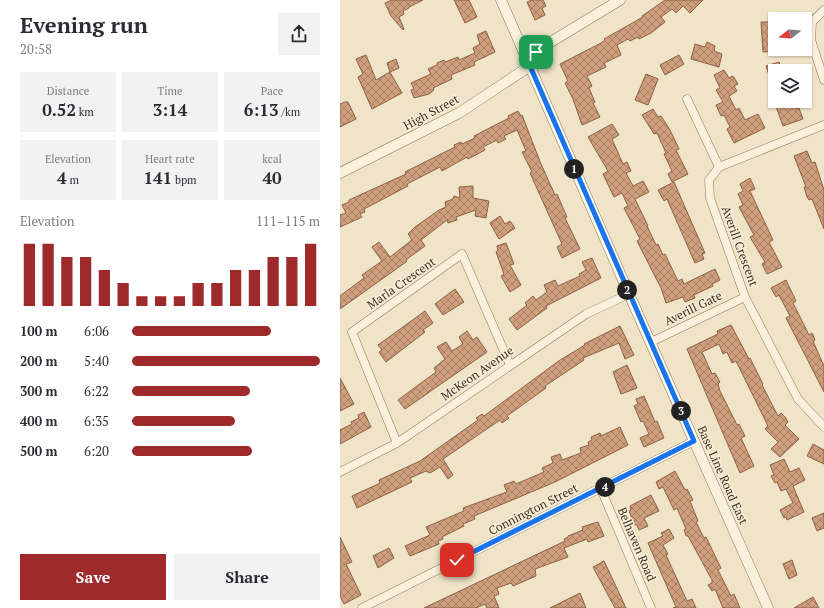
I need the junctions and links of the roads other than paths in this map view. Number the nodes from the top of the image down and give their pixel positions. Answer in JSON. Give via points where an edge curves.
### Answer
{"nodes":[{"id":1,"x":502,"y":0,"type":"edge"},
{"id":2,"x":620,"y":0,"type":"edge"},
{"id":3,"x":824,"y":10,"type":"edge"},
{"id":4,"x":528,"y":62,"type":"junction"},
{"id":5,"x":824,"y":80,"type":"edge"},
{"id":6,"x":687,"y":100,"type":"dead end"},
{"id":7,"x":824,"y":125,"type":"edge"},
{"id":8,"x":719,"y":167,"type":"junction"},
{"id":9,"x":340,"y":173,"type":"edge"},
{"id":10,"x":629,"y":294,"type":"junction"},
{"id":11,"x":745,"y":297,"type":"junction"},
{"id":12,"x":651,"y":342,"type":"junction"},
{"id":13,"x":510,"y":365,"type":"junction"},
{"id":14,"x":824,"y":427,"type":"edge"},
{"id":15,"x":694,"y":441,"type":"junction"},
{"id":16,"x":397,"y":443,"type":"junction"},
{"id":17,"x":340,"y":472,"type":"edge"},
{"id":18,"x":601,"y":489,"type":"junction"},
{"id":19,"x":362,"y":608,"type":"edge"},
{"id":20,"x":651,"y":608,"type":"edge"},
{"id":21,"x":768,"y":608,"type":"edge"}],
"edges":[{"from":1,"to":4,"type":"street","name":"Base Line Road East"},
{"from":2,"to":4,"type":"street","name":"High Street"},
{"from":3,"to":5,"type":"street","via":[[812,22],[811,40]]},
{"from":4,"to":9,"type":"street","name":"High Street","via":[[459,113]]},
{"from":4,"to":10,"type":"street","name":"Base Line Road East"},
{"from":6,"to":8,"type":"street"},
{"from":7,"to":8,"type":"street"},
{"from":8,"to":11,"type":"street","name":"Averill Crescent","via":[[709,180],[710,198]]},
{"from":10,"to":12,"type":"street","name":"Base Line Road East"},
{"from":10,"to":13,"type":"street","name":"McKeon Avenue","via":[[586,314]]},
{"from":11,"to":12,"type":"street","name":"Averill Gate"},
{"from":11,"to":14,"type":"street","name":"Averill Crescent","via":[[798,399]]},
{"from":12,"to":15,"type":"street","name":"Base Line Road East"},
{"from":13,"to":16,"type":"street","name":"McKeon Avenue"},
{"from":13,"to":16,"type":"street","name":"Marla Crescent","via":[[462,254],[352,332]]},
{"from":15,"to":18,"type":"street","name":"Connington Street"},
{"from":15,"to":21,"type":"street","name":"Base Line Road East"},
{"from":16,"to":17,"type":"street","name":"McKeon Avenue"},
{"from":18,"to":19,"type":"street","name":"Connington Street"},
{"from":18,"to":20,"type":"street","name":"Belhaven Road"}]}
